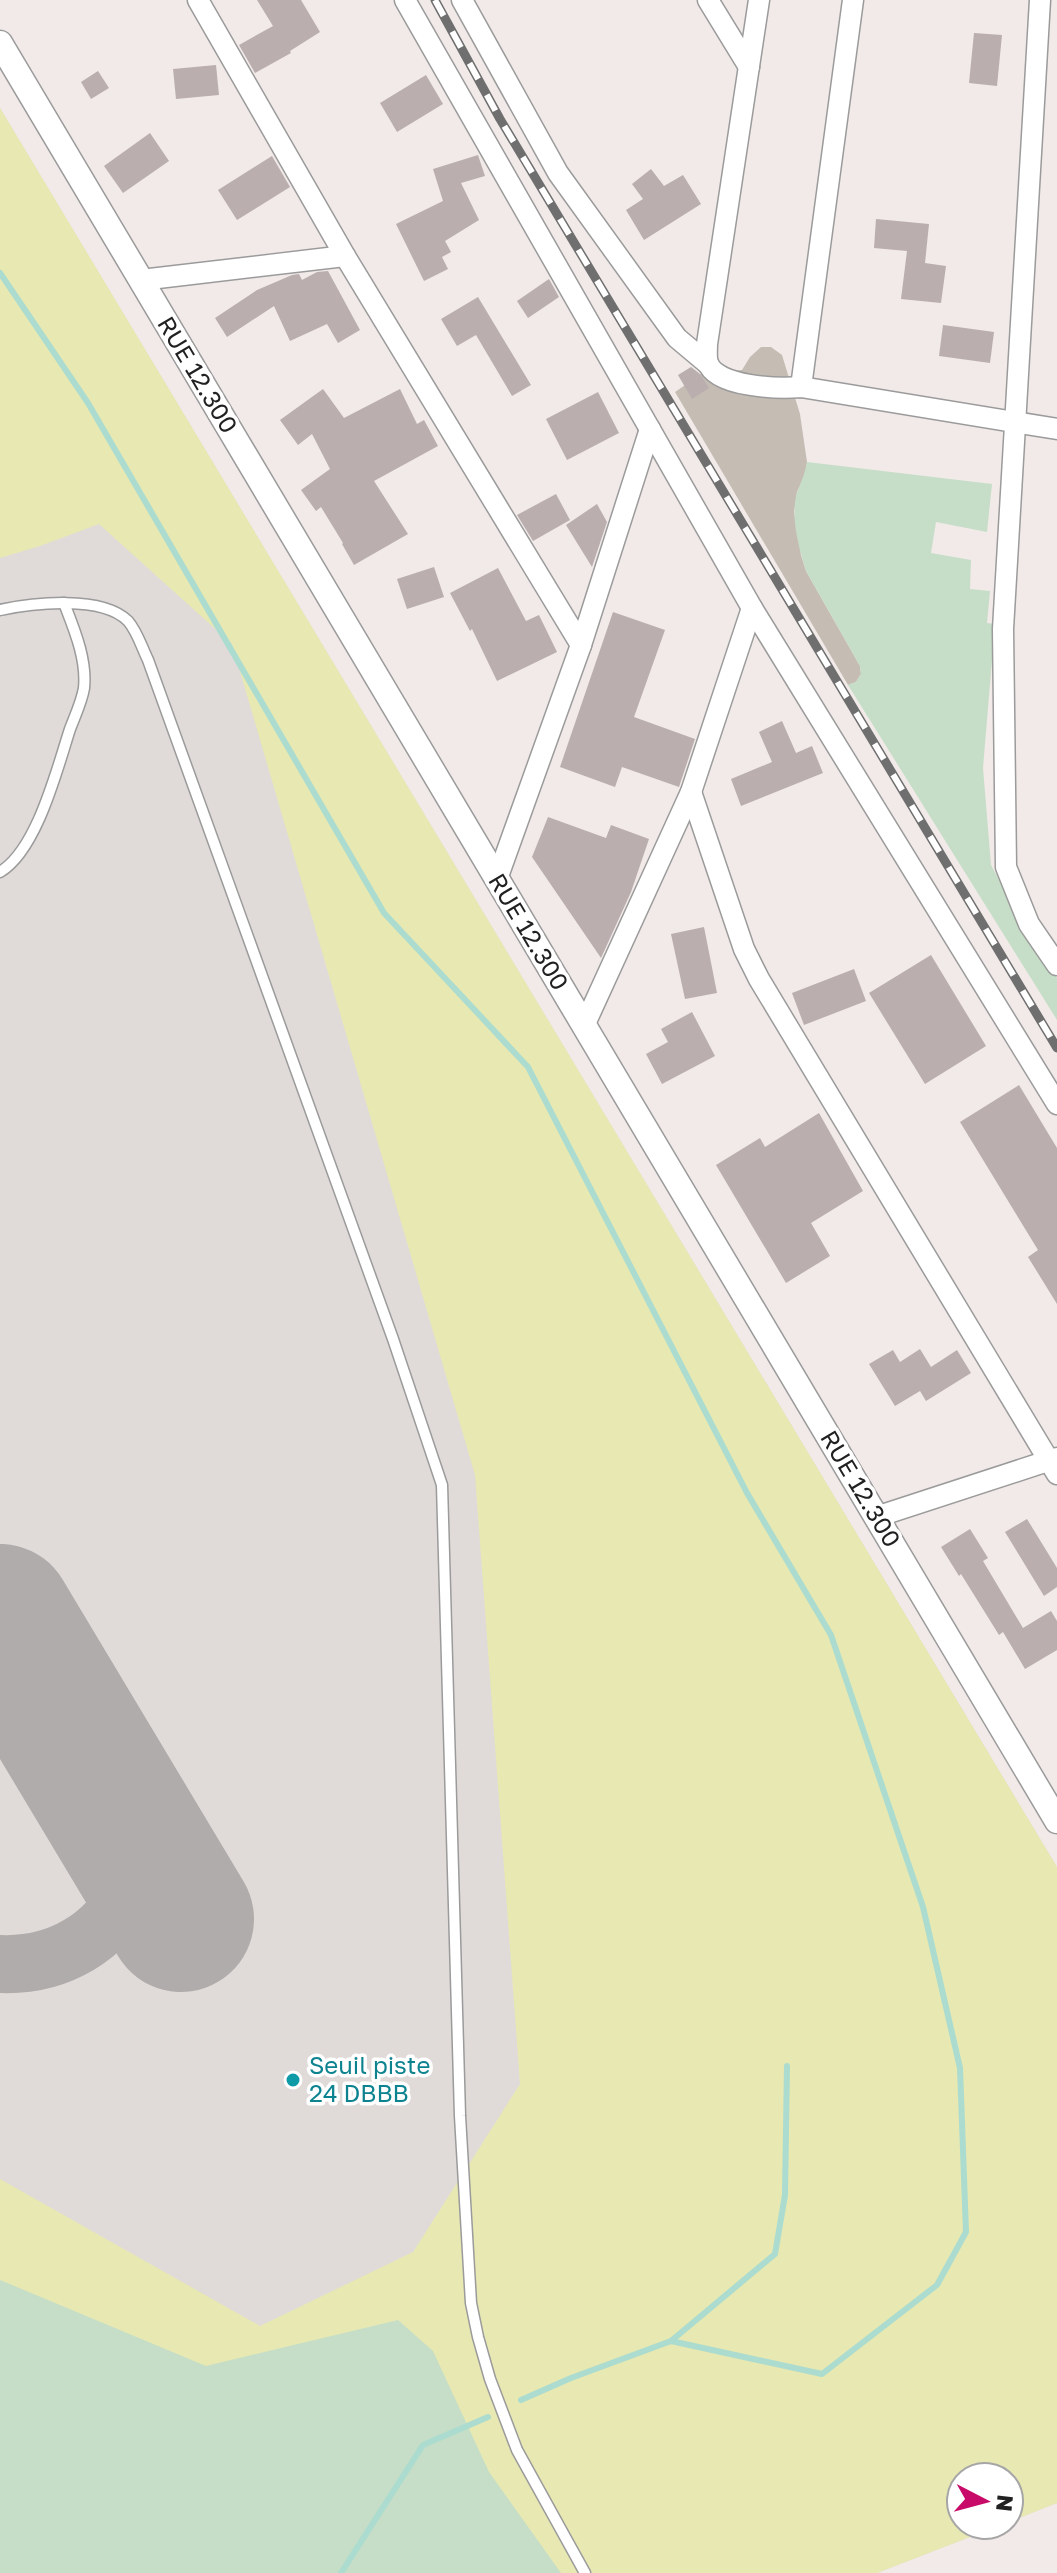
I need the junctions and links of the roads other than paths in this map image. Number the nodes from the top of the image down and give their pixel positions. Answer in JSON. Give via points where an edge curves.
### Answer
{"nodes":[{"id":1,"x":198,"y":0,"type":"edge"},
{"id":2,"x":405,"y":0,"type":"edge"},
{"id":3,"x":462,"y":0,"type":"edge"},
{"id":4,"x":708,"y":0,"type":"edge"},
{"id":5,"x":759,"y":0,"type":"edge"},
{"id":6,"x":853,"y":0,"type":"edge"},
{"id":7,"x":1040,"y":0,"type":"edge"},
{"id":8,"x":0,"y":43,"type":"edge"},
{"id":9,"x":749,"y":67,"type":"junction"},
{"id":10,"x":345,"y":256,"type":"junction"},
{"id":11,"x":141,"y":280,"type":"junction"},
{"id":12,"x":708,"y":364,"type":"junction"},
{"id":13,"x":801,"y":387,"type":"junction"},
{"id":14,"x":1014,"y":422,"type":"junction"},
{"id":15,"x":650,"y":429,"type":"junction"},
{"id":16,"x":1057,"y":429,"type":"edge"},
{"id":17,"x":64,"y":603,"type":"junction"},
{"id":18,"x":752,"y":608,"type":"junction"},
{"id":19,"x":0,"y":610,"type":"edge"},
{"id":20,"x":581,"y":645,"type":"junction"},
{"id":21,"x":691,"y":792,"type":"junction"},
{"id":22,"x":0,"y":872,"type":"edge"},
{"id":23,"x":497,"y":879,"type":"junction"},
{"id":24,"x":1057,"y":965,"type":"edge"},
{"id":25,"x":584,"y":1026,"type":"junction"},
{"id":26,"x":1057,"y":1104,"type":"edge"},
{"id":27,"x":1054,"y":1464,"type":"edge"},
{"id":28,"x":876,"y":1517,"type":"junction"},
{"id":29,"x":1057,"y":1821,"type":"edge"},
{"id":30,"x":585,"y":2573,"type":"edge"}],
"edges":[{"from":1,"to":10,"type":"street"},
{"from":2,"to":15,"type":"street"},
{"from":3,"to":12,"type":"street","via":[[558,173],[677,338]]},
{"from":4,"to":9,"type":"street"},
{"from":5,"to":9,"type":"street"},
{"from":6,"to":13,"type":"street"},
{"from":7,"to":14,"type":"street"},
{"from":8,"to":11,"type":"street","name":"RUE 12.300"},
{"from":9,"to":12,"type":"street"},
{"from":10,"to":11,"type":"street"},
{"from":10,"to":20,"type":"street"},
{"from":11,"to":23,"type":"street","name":"RUE 12.300"},
{"from":12,"to":13,"type":"street","via":[[718,376],[745,383]]},
{"from":13,"to":14,"type":"street"},
{"from":14,"to":16,"type":"street"},
{"from":14,"to":24,"type":"street","via":[[1003,629],[1006,867],[1029,924]]},
{"from":15,"to":18,"type":"street"},
{"from":15,"to":20,"type":"street"},
{"from":17,"to":19,"type":"lane"},
{"from":17,"to":22,"type":"lane","via":[[77,636],[84,688],[40,820],[10,867]]},
{"from":17,"to":30,"type":"lane","via":[[119,614],[131,625],[148,660],[442,1485],[460,2116],[471,2303],[490,2379],[517,2450]]},
{"from":18,"to":21,"type":"street"},
{"from":18,"to":26,"type":"street"},
{"from":20,"to":23,"type":"street"},
{"from":21,"to":25,"type":"street"},
{"from":21,"to":27,"type":"street","via":[[759,979]]},
{"from":23,"to":25,"type":"street","name":"RUE 12.300"},
{"from":25,"to":28,"type":"street","name":"RUE 12.300"},
{"from":27,"to":28,"type":"street"},
{"from":28,"to":29,"type":"street","name":"RUE 12.300"}]}
